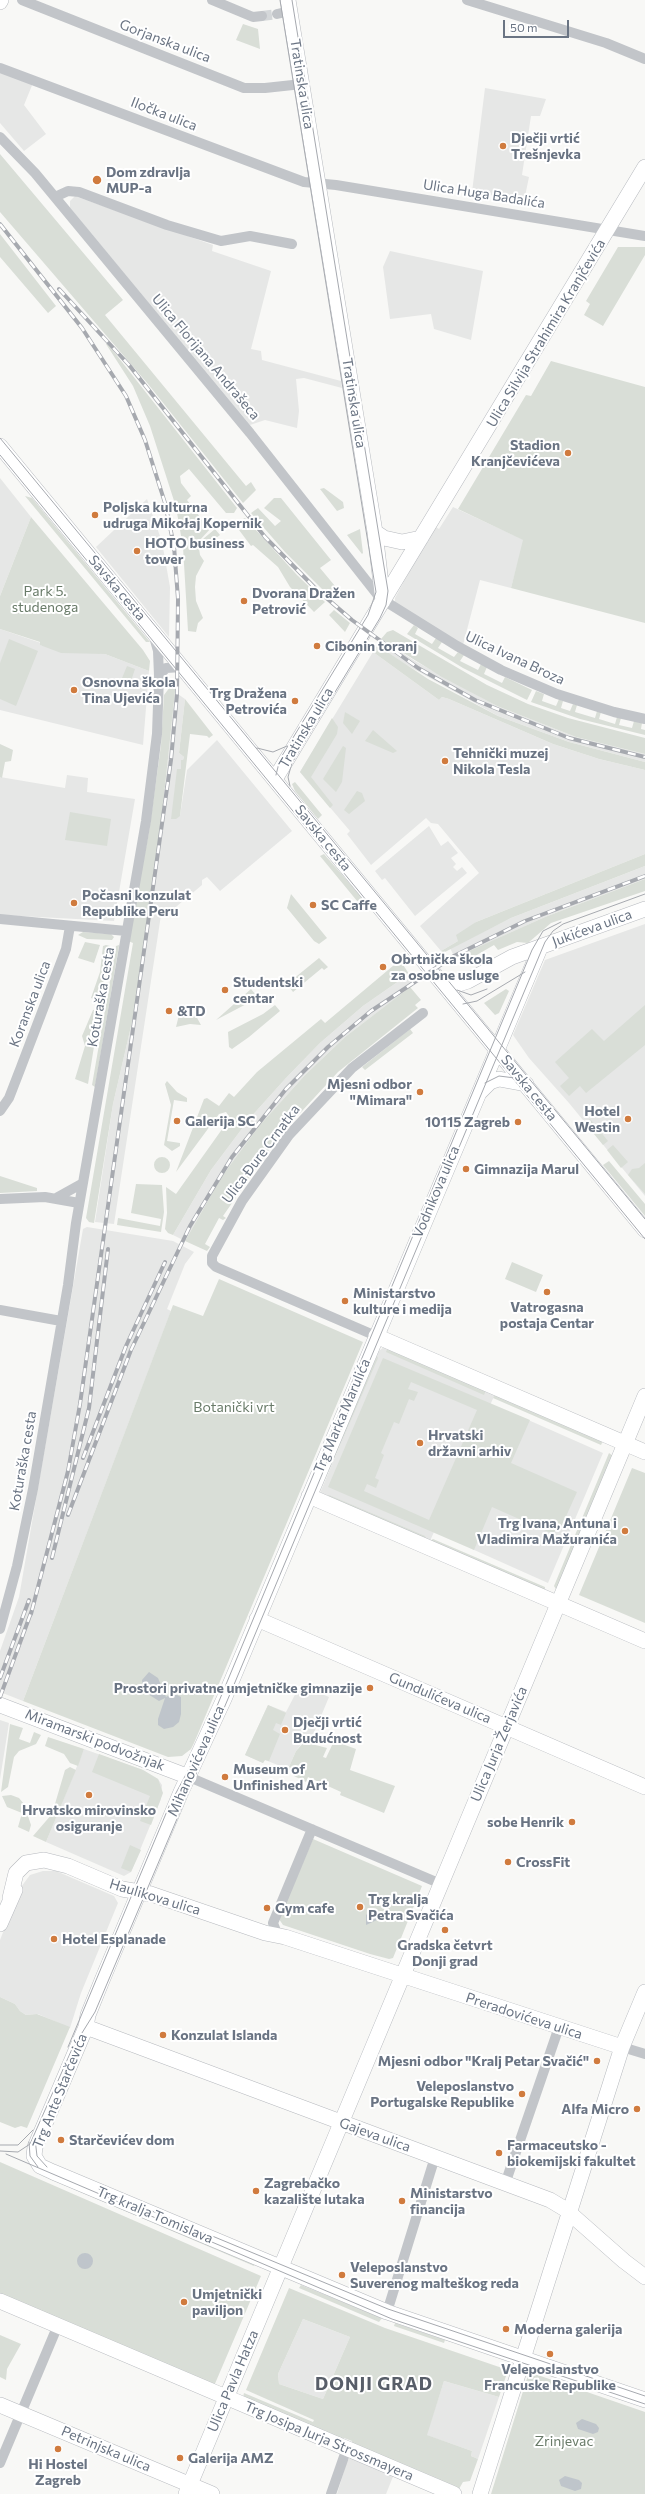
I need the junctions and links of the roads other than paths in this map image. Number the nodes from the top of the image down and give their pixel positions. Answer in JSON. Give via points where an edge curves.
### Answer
{"nodes":[{"id":1,"x":22,"y":0,"type":"edge"},
{"id":2,"x":212,"y":0,"type":"edge"},
{"id":3,"x":467,"y":0,"type":"edge"},
{"id":4,"x":285,"y":8,"type":"edge"},
{"id":5,"x":262,"y":16,"type":"tunnel mouth"},
{"id":6,"x":645,"y":58,"type":"edge"},
{"id":7,"x":0,"y":68,"type":"edge"},
{"id":8,"x":302,"y":84,"type":"junction"},
{"id":9,"x":0,"y":136,"type":"edge"},
{"id":10,"x":645,"y":167,"type":"edge"},
{"id":11,"x":318,"y":184,"type":"junction"},
{"id":12,"x":55,"y":197,"type":"junction"},
{"id":13,"x":609,"y":229,"type":"junction"},
{"id":14,"x":645,"y":236,"type":"edge"},
{"id":15,"x":292,"y":244,"type":"dead end"},
{"id":16,"x":0,"y":446,"type":"edge"},
{"id":17,"x":375,"y":532,"type":"junction"},
{"id":18,"x":421,"y":538,"type":"junction"},
{"id":19,"x":383,"y":601,"type":"junction"},
{"id":20,"x":152,"y":631,"type":"junction"},
{"id":21,"x":182,"y":667,"type":"junction"},
{"id":22,"x":159,"y":676,"type":"junction"},
{"id":23,"x":645,"y":719,"type":"edge"},
{"id":24,"x":275,"y":779,"type":"junction"},
{"id":25,"x":645,"y":909,"type":"edge"},
{"id":26,"x":0,"y":919,"type":"edge"},
{"id":27,"x":70,"y":926,"type":"junction"},
{"id":28,"x":126,"y":931,"type":"junction"},
{"id":29,"x":540,"y":948,"type":"junction"},
{"id":30,"x":446,"y":988,"type":"junction"},
{"id":31,"x":423,"y":1013,"type":"dead end"},
{"id":32,"x":496,"y":1048,"type":"junction"},
{"id":33,"x":526,"y":1084,"type":"junction"},
{"id":34,"x":475,"y":1100,"type":"junction"},
{"id":35,"x":0,"y":1111,"type":"edge"},
{"id":36,"x":83,"y":1183,"type":"junction"},
{"id":37,"x":56,"y":1198,"type":"junction"},
{"id":38,"x":0,"y":1199,"type":"edge"},
{"id":39,"x":79,"y":1203,"type":"junction"},
{"id":40,"x":645,"y":1230,"type":"edge"},
{"id":41,"x":0,"y":1310,"type":"edge"},
{"id":42,"x":62,"y":1321,"type":"junction"},
{"id":43,"x":376,"y":1336,"type":"junction"},
{"id":44,"x":645,"y":1396,"type":"edge"},
{"id":45,"x":625,"y":1444,"type":"junction"},
{"id":46,"x":645,"y":1452,"type":"edge"},
{"id":47,"x":309,"y":1496,"type":"junction"},
{"id":48,"x":558,"y":1604,"type":"junction"},
{"id":49,"x":257,"y":1619,"type":"junction"},
{"id":50,"x":0,"y":1629,"type":"edge"},
{"id":51,"x":645,"y":1641,"type":"edge"},
{"id":52,"x":0,"y":1705,"type":"edge"},
{"id":53,"x":506,"y":1726,"type":"junction"},
{"id":54,"x":189,"y":1777,"type":"junction"},
{"id":55,"x":645,"y":1787,"type":"edge"},
{"id":56,"x":312,"y":1828,"type":"junction"},
{"id":57,"x":441,"y":1884,"type":"junction"},
{"id":58,"x":139,"y":1893,"type":"junction"},
{"id":59,"x":273,"y":1922,"type":"junction"},
{"id":60,"x":0,"y":1924,"type":"edge"},
{"id":61,"x":256,"y":1929,"type":"junction"},
{"id":62,"x":285,"y":1937,"type":"junction"},
{"id":63,"x":402,"y":1976,"type":"junction"},
{"id":64,"x":645,"y":1992,"type":"edge"},
{"id":65,"x":86,"y":2027,"type":"junction"},
{"id":66,"x":559,"y":2027,"type":"junction"},
{"id":67,"x":622,"y":2047,"type":"junction"},
{"id":68,"x":645,"y":2054,"type":"edge"},
{"id":69,"x":341,"y":2123,"type":"junction"},
{"id":70,"x":34,"y":2156,"type":"joint"},
{"id":71,"x":435,"y":2157,"type":"junction"},
{"id":72,"x":505,"y":2184,"type":"junction"},
{"id":73,"x":570,"y":2213,"type":"junction"},
{"id":74,"x":280,"y":2268,"type":"junction"},
{"id":75,"x":645,"y":2277,"type":"edge"},
{"id":76,"x":0,"y":2301,"type":"edge"},
{"id":77,"x":387,"y":2312,"type":"junction"},
{"id":78,"x":58,"y":2325,"type":"junction"},
{"id":79,"x":523,"y":2360,"type":"junction"},
{"id":80,"x":226,"y":2396,"type":"junction"},
{"id":81,"x":645,"y":2400,"type":"edge"},
{"id":82,"x":0,"y":2405,"type":"edge"},
{"id":83,"x":20,"y":2414,"type":"junction"},
{"id":84,"x":347,"y":2448,"type":"junction"},
{"id":85,"x":0,"y":2463,"type":"edge"},
{"id":86,"x":188,"y":2489,"type":"edge"},
{"id":87,"x":212,"y":2494,"type":"edge"},
{"id":88,"x":331,"y":2494,"type":"edge"},
{"id":89,"x":454,"y":2494,"type":"edge"},
{"id":90,"x":480,"y":2494,"type":"edge"}],
"edges":[{"from":1,"to":8,"type":"street","name":"Gorjanska ulica","via":[[244,88]]},
{"from":2,"to":5,"type":"street","via":[[253,17]]},
{"from":3,"to":6,"type":"street","via":[[606,43]]},
{"from":4,"to":8,"type":"street","name":"Tratinska ulica"},
{"from":7,"to":11,"type":"street","name":"Iločka ulica","via":[[304,182]]},
{"from":8,"to":11,"type":"street","name":"Tratinska ulica"},
{"from":9,"to":12,"type":"street","name":"Ulica Florijana Andrašeca"},
{"from":10,"to":13,"type":"street","name":"Ulica Silvija Strahimira Kranjčevića"},
{"from":11,"to":13,"type":"street","name":"Ulica Huga Badalića"},
{"from":11,"to":17,"type":"street","name":"Tratinska ulica"},
{"from":12,"to":15,"type":"street","via":[[68,191],[79,192],[164,224],[221,241],[250,236]]},
{"from":12,"to":19,"type":"street","name":"Ulica Florijana Andrašeca","via":[[254,437]]},
{"from":13,"to":14,"type":"street","name":"Ulica Huga Badalića"},
{"from":13,"to":18,"type":"street","name":"Ulica Silvija Strahimira Kranjčevića"},
{"from":16,"to":20,"type":"street","name":"Savska cesta"},
{"from":17,"to":18,"type":"street","via":[[384,538],[402,542]]},
{"from":17,"to":19,"type":"street","name":"Tratinska ulica"},
{"from":18,"to":19,"type":"street","name":"Ulica Silvija Strahimira Kranjčevića"},
{"from":19,"to":23,"type":"street","name":"Ulica Ivana Broza","via":[[513,676],[588,705]]},
{"from":19,"to":24,"type":"street","name":"Tratinska ulica"},
{"from":20,"to":21,"type":"street","name":"Savska cesta"},
{"from":20,"to":22,"type":"street","name":"Koturaška cesta","via":[[158,651]]},
{"from":21,"to":22,"type":"street","via":[[166,668]]},
{"from":21,"to":24,"type":"street","name":"Savska cesta"},
{"from":22,"to":28,"type":"street","name":"Koturaška cesta","via":[[153,770]]},
{"from":24,"to":30,"type":"street","name":"Savska cesta"},
{"from":25,"to":29,"type":"street","name":"Jukićeva ulica"},
{"from":26,"to":27,"type":"street"},
{"from":27,"to":28,"type":"street"},
{"from":27,"to":35,"type":"street","name":"Koranska ulica","via":[[66,949],[9,1098]]},
{"from":28,"to":36,"type":"street","name":"Koturaška cesta"},
{"from":29,"to":30,"type":"street","name":"Jukićeva ulica","via":[[507,959],[462,984]]},
{"from":29,"to":32,"type":"street","name":"Jukićeva ulica"},
{"from":30,"to":32,"type":"street","name":"Savska cesta"},
{"from":31,"to":43,"type":"street","name":"Ulica Đure Crnatka","via":[[352,1068],[290,1135],[228,1223],[214,1250],[212,1263],[223,1271]]},
{"from":32,"to":33,"type":"street","name":"Savska cesta"},
{"from":32,"to":34,"type":"street","name":"Vodnikova ulica"},
{"from":33,"to":34,"type":"street","via":[[504,1078],[494,1080],[484,1087]]},
{"from":33,"to":40,"type":"street","name":"Savska cesta"},
{"from":34,"to":43,"type":"street","name":"Vodnikova ulica"},
{"from":36,"to":37,"type":"street"},
{"from":36,"to":39,"type":"street","name":"Koturaška cesta"},
{"from":37,"to":38,"type":"street"},
{"from":37,"to":39,"type":"street"},
{"from":39,"to":42,"type":"street","name":"Koturaška cesta"},
{"from":41,"to":42,"type":"street"},
{"from":42,"to":50,"type":"street","name":"Koturaška cesta","via":[[33,1489],[17,1566]]},
{"from":43,"to":45,"type":"street"},
{"from":43,"to":47,"type":"street","name":"Trg Marka Marulića"},
{"from":44,"to":45,"type":"street"},
{"from":45,"to":46,"type":"street"},
{"from":45,"to":48,"type":"street"},
{"from":47,"to":48,"type":"street"},
{"from":47,"to":49,"type":"street","name":"Mihanovićeva ulica"},
{"from":48,"to":51,"type":"street"},
{"from":48,"to":53,"type":"street","name":"Ulica Jurja Žerjavića"},
{"from":49,"to":53,"type":"street","name":"Gundulićeva ulica"},
{"from":49,"to":54,"type":"street","name":"Mihanovićeva ulica"},
{"from":52,"to":54,"type":"street","name":"Miramarski podvožnjak"},
{"from":53,"to":55,"type":"street","name":"Gundulićeva ulica"},
{"from":53,"to":57,"type":"street","name":"Ulica Jurja Žerjavića"},
{"from":54,"to":56,"type":"street"},
{"from":54,"to":58,"type":"street","name":"Mihanovićeva ulica"},
{"from":56,"to":57,"type":"street"},
{"from":56,"to":59,"type":"street"},
{"from":57,"to":63,"type":"street"},
{"from":58,"to":60,"type":"street","name":"Haulikova ulica","via":[[122,1889],[68,1866],[56,1864],[28,1873],[10,1898]]},
{"from":58,"to":61,"type":"street","name":"Haulikova ulica","via":[[151,1894]]},
{"from":58,"to":65,"type":"street","name":"Mihanovićeva ulica","via":[[90,2010]]},
{"from":59,"to":61,"type":"street","via":[[264,1929]]},
{"from":59,"to":62,"type":"street","via":[[276,1931]]},
{"from":61,"to":62,"type":"street","via":[[273,1936]]},
{"from":62,"to":63,"type":"street"},
{"from":63,"to":66,"type":"street","name":"Preradovićeva ulica"},
{"from":63,"to":69,"type":"street","name":"Ulica Pavla Hatza"},
{"from":64,"to":67,"type":"street"},
{"from":65,"to":69,"type":"street","name":"Gajeva ulica"},
{"from":65,"to":70,"type":"street","name":"Trg Ante Starčevića","via":[[35,2147]]},
{"from":66,"to":67,"type":"street","name":"Preradovićeva ulica"},
{"from":66,"to":72,"type":"street"},
{"from":67,"to":68,"type":"street","name":"Preradovićeva ulica"},
{"from":67,"to":73,"type":"street"},
{"from":69,"to":71,"type":"street","name":"Gajeva ulica"},
{"from":69,"to":74,"type":"street","name":"Ulica Pavla Hatza"},
{"from":70,"to":74,"type":"street","name":"Trg kralja Tomislava","via":[[40,2166],[53,2172]]},
{"from":71,"to":72,"type":"street","name":"Gajeva ulica"},
{"from":71,"to":77,"type":"street"},
{"from":72,"to":73,"type":"street","name":"Gajeva ulica","via":[[550,2200]]},
{"from":73,"to":75,"type":"street","name":"Gajeva ulica"},
{"from":73,"to":79,"type":"street"},
{"from":74,"to":77,"type":"street"},
{"from":74,"to":80,"type":"street","name":"Ulica Pavla Hatza"},
{"from":76,"to":78,"type":"street"},
{"from":77,"to":79,"type":"street"},
{"from":78,"to":80,"type":"street"},
{"from":78,"to":83,"type":"street"},
{"from":79,"to":81,"type":"street"},
{"from":79,"to":90,"type":"street"},
{"from":80,"to":84,"type":"street","name":"Trg Josipa Jurja Strossmayera"},
{"from":80,"to":86,"type":"street","name":"Ulica Pavla Hatza"},
{"from":82,"to":83,"type":"street","name":"Petrinjska ulica"},
{"from":83,"to":85,"type":"street"},
{"from":83,"to":86,"type":"street","name":"Petrinjska ulica"},
{"from":84,"to":88,"type":"street"},
{"from":84,"to":89,"type":"street","name":"Trg Josipa Jurja Strossmayera"},
{"from":86,"to":87,"type":"street","name":"Petrinjska ulica"}]}
